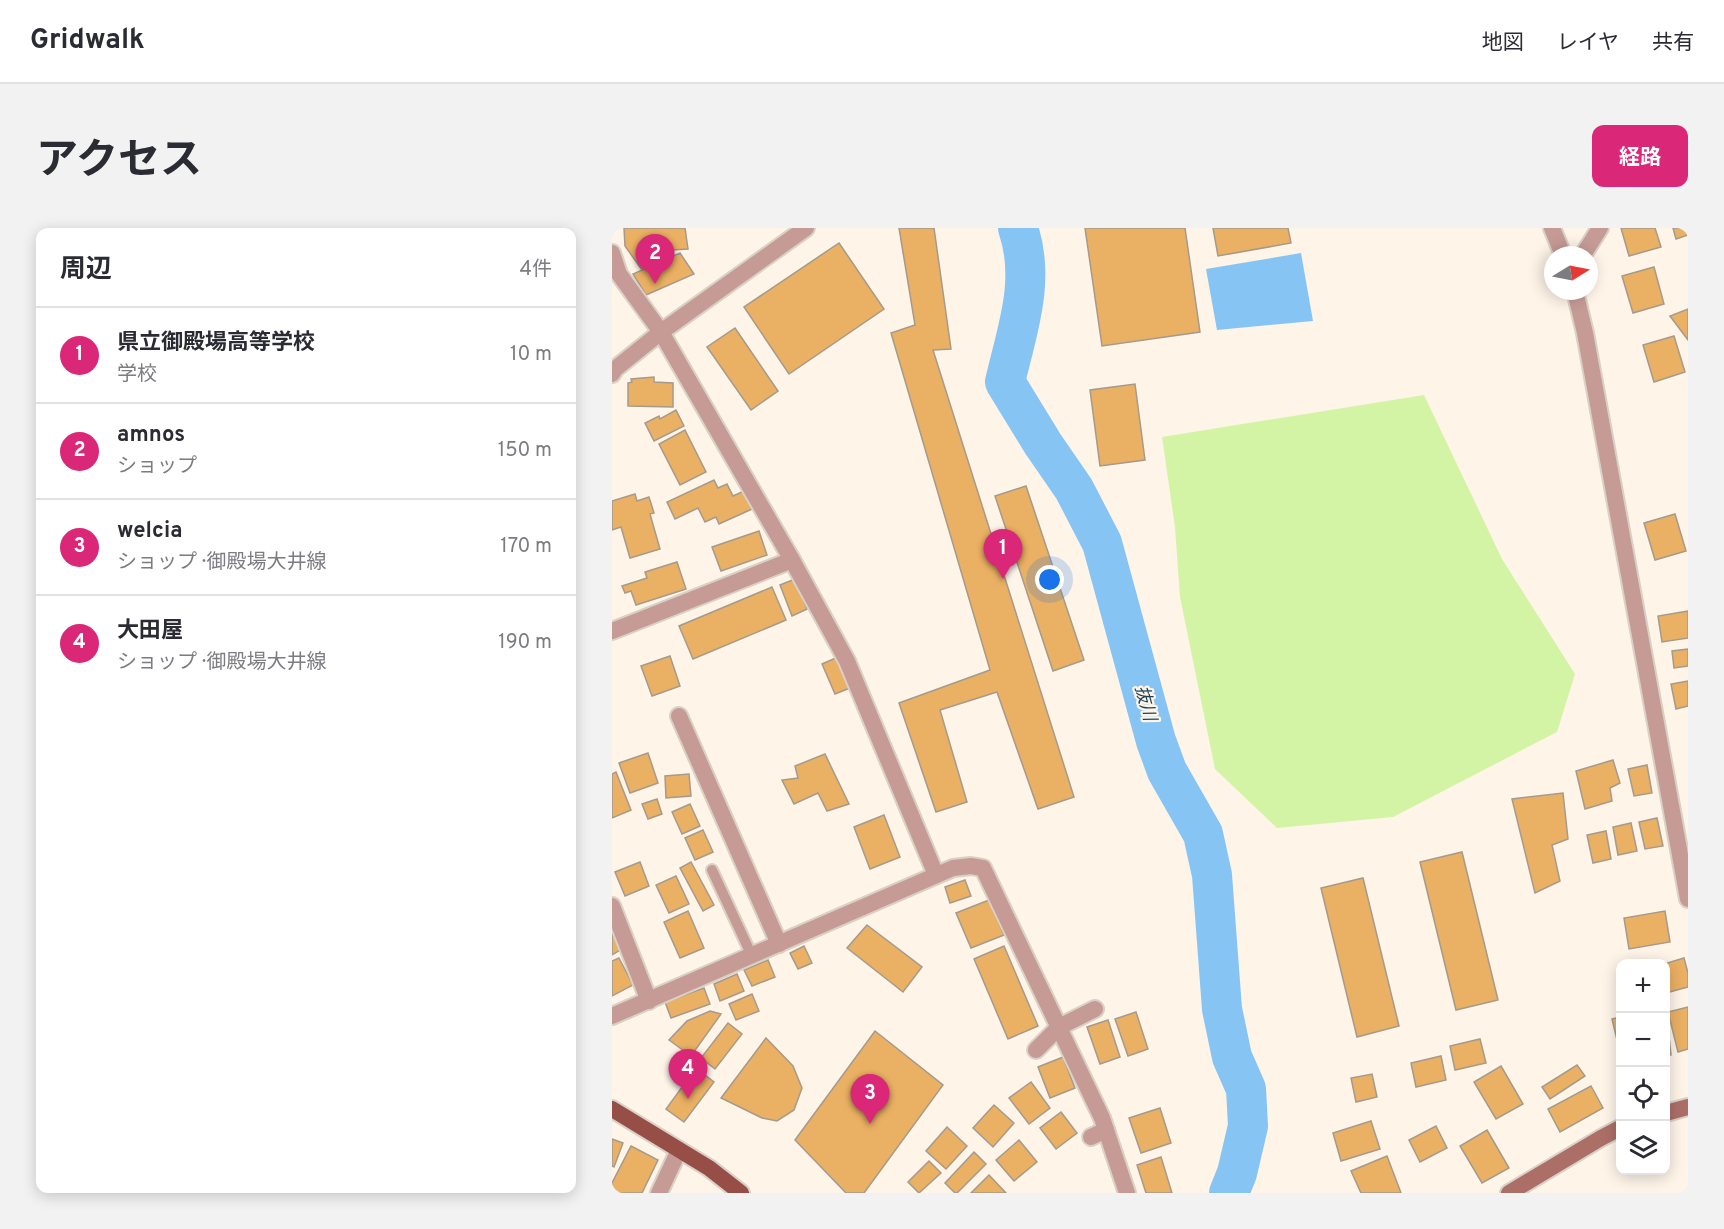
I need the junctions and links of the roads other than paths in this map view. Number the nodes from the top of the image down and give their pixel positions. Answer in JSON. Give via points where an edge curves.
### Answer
{"nodes":[{"id":1,"x":806,"y":228,"type":"edge"},
{"id":2,"x":1552,"y":228,"type":"edge"},
{"id":3,"x":1600,"y":228,"type":"edge"},
{"id":4,"x":1559,"y":246,"type":"edge"},
{"id":5,"x":1589,"y":246,"type":"edge"},
{"id":6,"x":612,"y":253,"type":"edge"},
{"id":7,"x":616,"y":273,"type":"edge"},
{"id":8,"x":1577,"y":300,"type":"edge"},
{"id":9,"x":661,"y":332,"type":"junction"},
{"id":10,"x":613,"y":371,"type":"edge"},
{"id":11,"x":792,"y":560,"type":"junction"},
{"id":12,"x":612,"y":631,"type":"edge"},
{"id":13,"x":679,"y":716,"type":"dead end"},
{"id":14,"x":712,"y":870,"type":"dead end"},
{"id":15,"x":936,"y":875,"type":"junction"},
{"id":16,"x":1688,"y":899,"type":"edge"},
{"id":17,"x":612,"y":906,"type":"edge"},
{"id":18,"x":779,"y":944,"type":"junction"},
{"id":19,"x":752,"y":956,"type":"junction"},
{"id":20,"x":649,"y":1001,"type":"junction"},
{"id":21,"x":1095,"y":1009,"type":"dead end"},
{"id":22,"x":612,"y":1016,"type":"edge"},
{"id":23,"x":1059,"y":1027,"type":"junction"},
{"id":24,"x":1036,"y":1050,"type":"dead end"},
{"id":25,"x":1688,"y":1107,"type":"edge"},
{"id":26,"x":612,"y":1109,"type":"edge"},
{"id":27,"x":1670,"y":1112,"type":"edge"},
{"id":28,"x":1616,"y":1130,"type":"edge"},
{"id":29,"x":679,"y":1150,"type":"junction"},
{"id":30,"x":659,"y":1193,"type":"edge"},
{"id":31,"x":741,"y":1193,"type":"edge"},
{"id":32,"x":1127,"y":1193,"type":"edge"},
{"id":33,"x":1509,"y":1193,"type":"edge"}],
"edges":[{"from":1,"to":9,"type":"street"},
{"from":2,"to":4,"type":"street"},
{"from":3,"to":5,"type":"street"},
{"from":6,"to":7,"type":"street"},
{"from":7,"to":9,"type":"street"},
{"from":8,"to":16,"type":"street"},
{"from":9,"to":10,"type":"street"},
{"from":9,"to":11,"type":"street"},
{"from":11,"to":12,"type":"street"},
{"from":11,"to":15,"type":"street","via":[[847,661]]},
{"from":13,"to":18,"type":"street"},
{"from":14,"to":19,"type":"lane"},
{"from":15,"to":18,"type":"street"},
{"from":15,"to":23,"type":"street","via":[[953,868],[983,868]]},
{"from":17,"to":20,"type":"street"},
{"from":18,"to":19,"type":"street"},
{"from":19,"to":20,"type":"street"},
{"from":20,"to":22,"type":"street"},
{"from":21,"to":23,"type":"street"},
{"from":23,"to":24,"type":"street"},
{"from":23,"to":32,"type":"street","via":[[1099,1134]]},
{"from":25,"to":27,"type":"main road"},
{"from":26,"to":29,"type":"main road"},
{"from":28,"to":33,"type":"main road"},
{"from":29,"to":30,"type":"street"},
{"from":29,"to":31,"type":"main road"}]}
